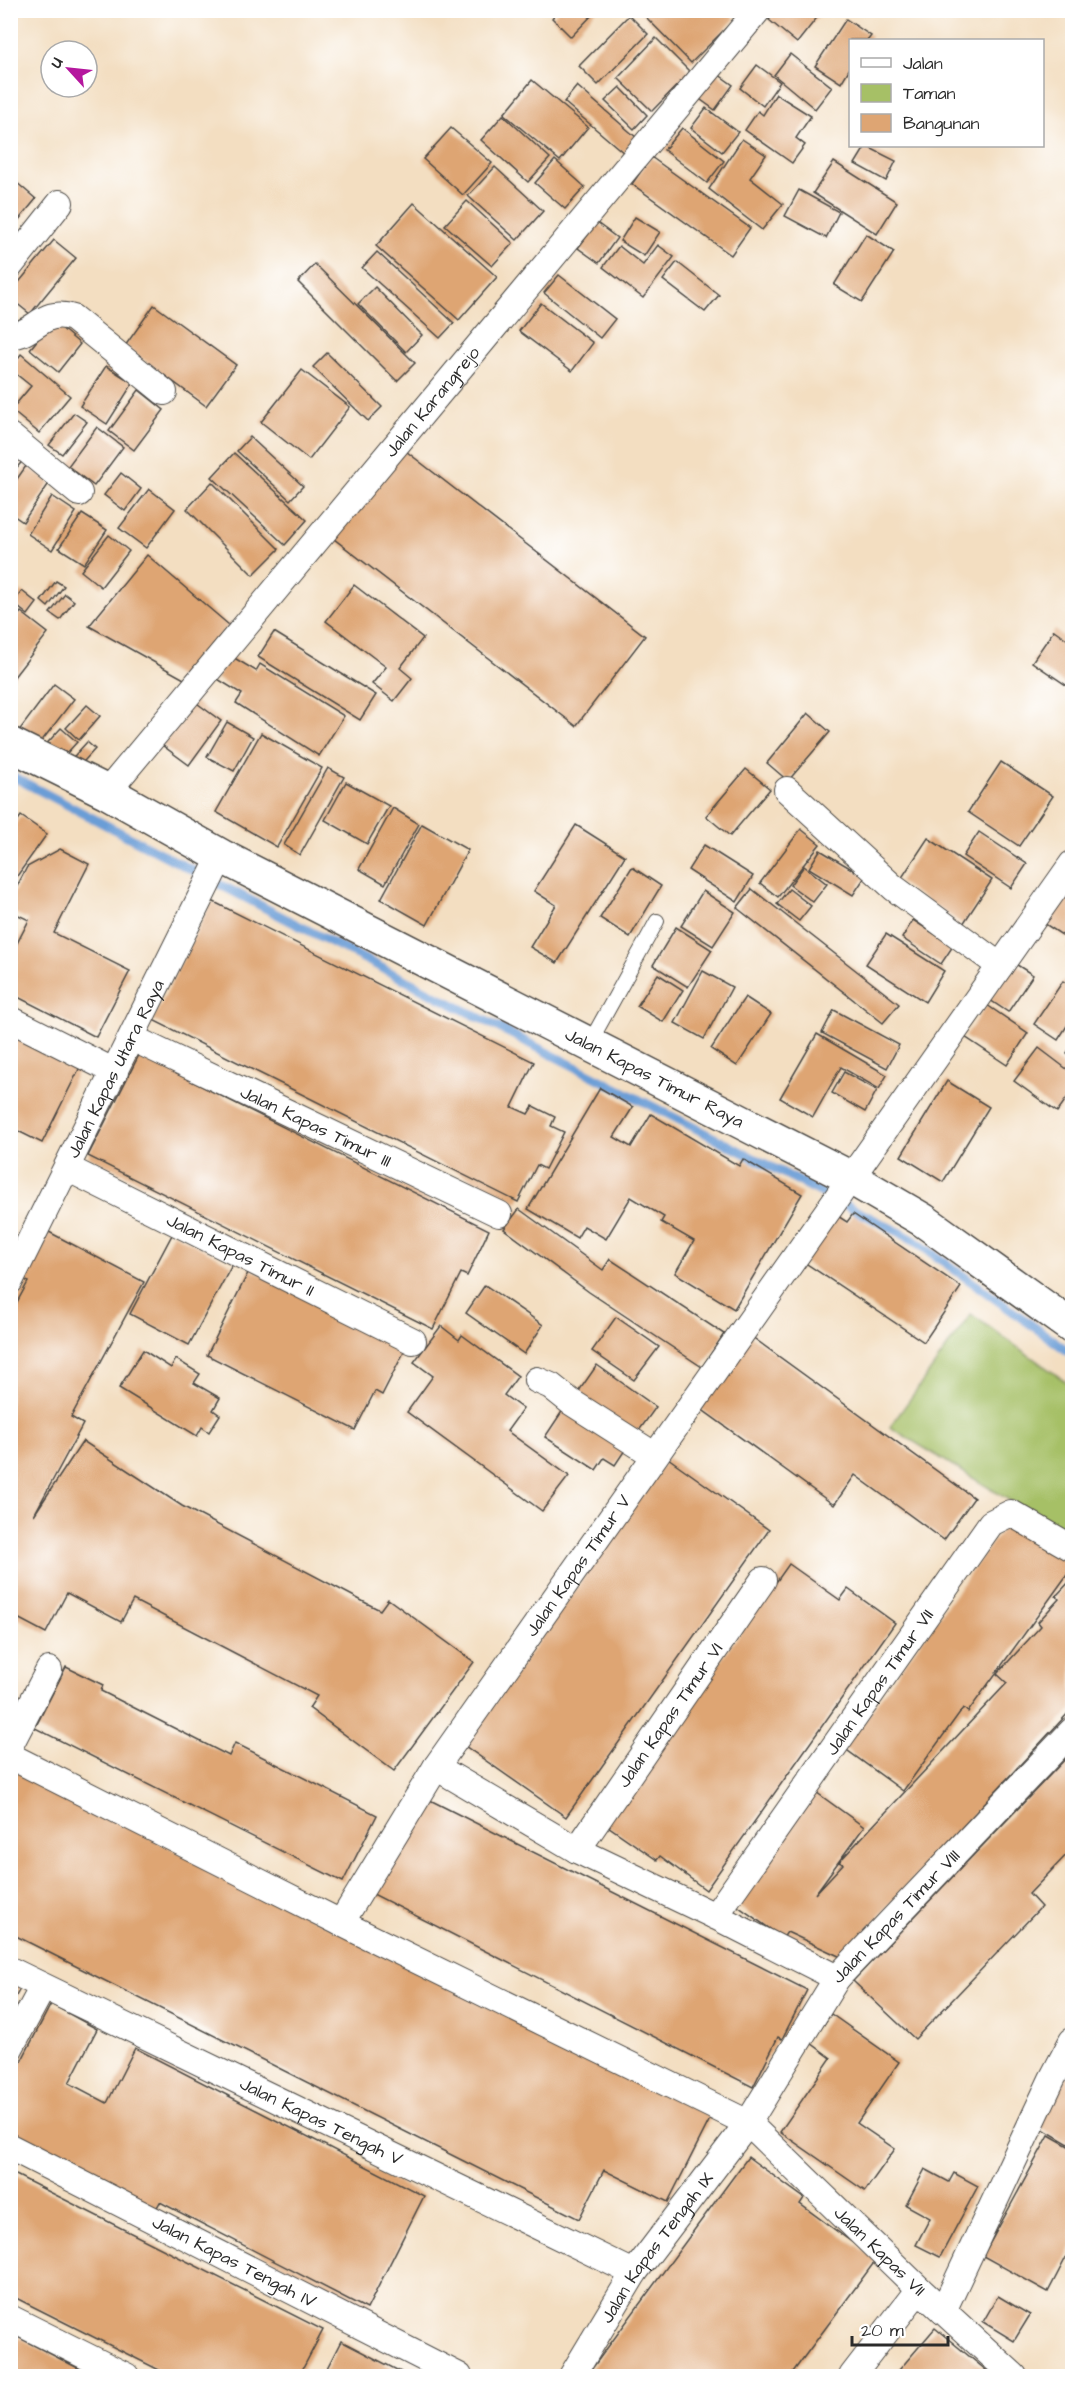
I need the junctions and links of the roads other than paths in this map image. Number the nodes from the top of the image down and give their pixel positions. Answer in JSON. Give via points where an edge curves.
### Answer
{"nodes":[{"id":1,"x":758,"y":10,"type":"edge"},
{"id":2,"x":60,"y":203,"type":"dead end"},
{"id":3,"x":10,"y":266,"type":"edge"},
{"id":4,"x":10,"y":336,"type":"edge"},
{"id":5,"x":164,"y":392,"type":"dead end"},
{"id":6,"x":10,"y":436,"type":"edge"},
{"id":7,"x":79,"y":493,"type":"dead end"},
{"id":8,"x":10,"y":744,"type":"edge"},
{"id":9,"x":787,"y":790,"type":"dead end"},
{"id":10,"x":107,"y":792,"type":"junction"},
{"id":11,"x":218,"y":862,"type":"junction"},
{"id":12,"x":1072,"y":864,"type":"edge"},
{"id":13,"x":657,"y":921,"type":"dead end"},
{"id":14,"x":1000,"y":966,"type":"junction"},
{"id":15,"x":10,"y":1019,"type":"edge"},
{"id":16,"x":132,"y":1038,"type":"junction"},
{"id":17,"x":589,"y":1044,"type":"junction"},
{"id":18,"x":115,"y":1072,"type":"junction"},
{"id":19,"x":67,"y":1168,"type":"junction"},
{"id":20,"x":849,"y":1181,"type":"junction"},
{"id":21,"x":499,"y":1214,"type":"dead end"},
{"id":22,"x":10,"y":1281,"type":"edge"},
{"id":23,"x":1072,"y":1327,"type":"edge"},
{"id":24,"x":413,"y":1341,"type":"dead end"},
{"id":25,"x":537,"y":1380,"type":"dead end"},
{"id":26,"x":654,"y":1455,"type":"junction"},
{"id":27,"x":1072,"y":1548,"type":"edge"},
{"id":28,"x":764,"y":1580,"type":"dead end"},
{"id":29,"x":49,"y":1670,"type":"dead end"},
{"id":30,"x":1072,"y":1731,"type":"edge"},
{"id":31,"x":10,"y":1745,"type":"edge"},
{"id":32,"x":10,"y":1756,"type":"edge"},
{"id":33,"x":436,"y":1767,"type":"junction"},
{"id":34,"x":577,"y":1850,"type":"junction"},
{"id":35,"x":715,"y":1916,"type":"junction"},
{"id":36,"x":341,"y":1923,"type":"junction"},
{"id":37,"x":10,"y":1971,"type":"edge"},
{"id":38,"x":837,"y":1978,"type":"junction"},
{"id":39,"x":43,"y":1987,"type":"junction"},
{"id":40,"x":1072,"y":2041,"type":"edge"},
{"id":41,"x":10,"y":2049,"type":"edge"},
{"id":42,"x":748,"y":2123,"type":"junction"},
{"id":43,"x":10,"y":2147,"type":"edge"},
{"id":44,"x":634,"y":2273,"type":"junction"},
{"id":45,"x":919,"y":2289,"type":"junction"},
{"id":46,"x":942,"y":2311,"type":"junction"},
{"id":47,"x":10,"y":2319,"type":"edge"},
{"id":48,"x":422,"y":2368,"type":"edge"},
{"id":49,"x":126,"y":2376,"type":"edge"},
{"id":50,"x":459,"y":2376,"type":"edge"},
{"id":51,"x":572,"y":2376,"type":"edge"},
{"id":52,"x":852,"y":2376,"type":"edge"},
{"id":53,"x":1014,"y":2376,"type":"edge"}],
"edges":[{"from":1,"to":10,"type":"street","name":"Jalan Karangrejo"},
{"from":2,"to":3,"type":"street"},
{"from":4,"to":5,"type":"street","via":[[45,318],[73,318]]},
{"from":6,"to":7,"type":"street"},
{"from":8,"to":10,"type":"street","name":"Jalan Kapas Timur Raya"},
{"from":9,"to":14,"type":"street","via":[[894,888]]},
{"from":10,"to":11,"type":"street","name":"Jalan Kapas Timur Raya"},
{"from":11,"to":16,"type":"street","name":"Jalan Kapas Utara Raya"},
{"from":11,"to":17,"type":"street","name":"Jalan Kapas Timur Raya"},
{"from":12,"to":14,"type":"street","name":"Jalan Kapas Timur V"},
{"from":13,"to":17,"type":"lane"},
{"from":14,"to":20,"type":"street","name":"Jalan Kapas Timur V"},
{"from":15,"to":18,"type":"street"},
{"from":16,"to":18,"type":"street","name":"Jalan Kapas Utara Raya"},
{"from":16,"to":21,"type":"street","name":"Jalan Kapas Timur III"},
{"from":17,"to":20,"type":"street","name":"Jalan Kapas Timur Raya"},
{"from":18,"to":19,"type":"street","name":"Jalan Kapas Utara Raya"},
{"from":19,"to":22,"type":"street","name":"Jalan Kapas Utara Raya"},
{"from":19,"to":24,"type":"street","name":"Jalan Kapas Timur II"},
{"from":20,"to":23,"type":"street","name":"Jalan Kapas Timur Raya","via":[[923,1220]]},
{"from":20,"to":26,"type":"street","name":"Jalan Kapas Timur V"},
{"from":25,"to":26,"type":"street"},
{"from":26,"to":33,"type":"street","name":"Jalan Kapas Timur V"},
{"from":27,"to":35,"type":"street","name":"Jalan Kapas Timur VII","via":[[1011,1513],[991,1523]]},
{"from":28,"to":34,"type":"street","name":"Jalan Kapas Timur VI"},
{"from":29,"to":31,"type":"street"},
{"from":30,"to":38,"type":"street","name":"Jalan Kapas Timur VIII"},
{"from":32,"to":36,"type":"street","name":"Jalan Kapas VII"},
{"from":33,"to":34,"type":"street"},
{"from":33,"to":36,"type":"street","name":"Jalan Kapas Timur V"},
{"from":34,"to":35,"type":"street"},
{"from":35,"to":38,"type":"street"},
{"from":36,"to":42,"type":"street","name":"Jalan Kapas VII"},
{"from":37,"to":39,"type":"street","name":"Jalan Kapas Tengah V"},
{"from":38,"to":42,"type":"street","name":"Jalan Kapas Timur VIII"},
{"from":39,"to":41,"type":"street"},
{"from":39,"to":44,"type":"street","name":"Jalan Kapas Tengah V"},
{"from":40,"to":46,"type":"street"},
{"from":42,"to":44,"type":"street","name":"Jalan Kapas Tengah IX"},
{"from":42,"to":45,"type":"street","name":"Jalan Kapas VII"},
{"from":43,"to":48,"type":"street","name":"Jalan Kapas Tengah IV"},
{"from":44,"to":51,"type":"street","name":"Jalan Kapas Tengah IX"},
{"from":45,"to":46,"type":"street","name":"Jalan Kapas VII"},
{"from":45,"to":52,"type":"street"},
{"from":46,"to":53,"type":"street","name":"Jalan Kapas VII"},
{"from":47,"to":49,"type":"street"},
{"from":48,"to":50,"type":"street","name":"Jalan Kapas Tengah IV"}]}
